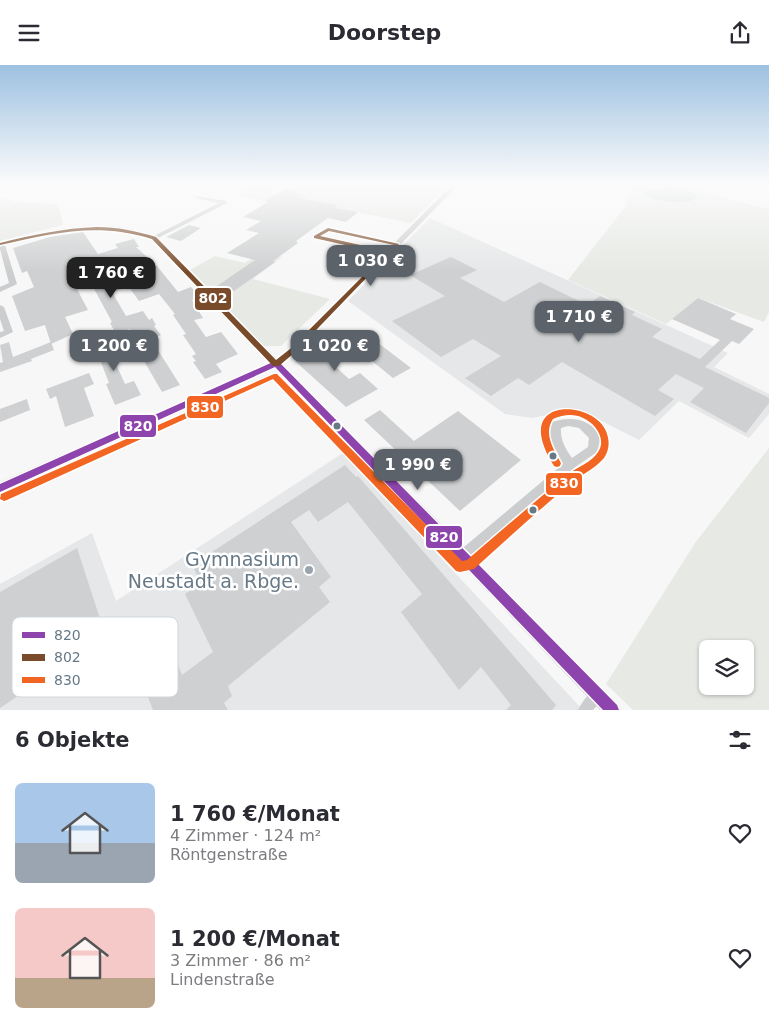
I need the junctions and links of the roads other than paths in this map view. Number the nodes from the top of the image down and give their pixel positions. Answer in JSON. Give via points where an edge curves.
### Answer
{"nodes":[{"id":1,"x":206,"y":212,"type":"edge"},
{"id":2,"x":428,"y":212,"type":"edge"},
{"id":3,"x":154,"y":239,"type":"junction"},
{"id":4,"x":1,"y":244,"type":"edge"},
{"id":5,"x":0,"y":290,"type":"edge"},
{"id":6,"x":0,"y":307,"type":"edge"},
{"id":7,"x":0,"y":335,"type":"edge"},
{"id":8,"x":276,"y":364,"type":"junction"},
{"id":9,"x":570,"y":465,"type":"dead end"},
{"id":10,"x":0,"y":487,"type":"edge"},
{"id":11,"x":463,"y":557,"type":"junction"},
{"id":12,"x":597,"y":695,"type":"junction"},
{"id":13,"x":586,"y":710,"type":"edge"},
{"id":14,"x":612,"y":710,"type":"edge"}],
"edges":[{"from":1,"to":3,"type":"street"},
{"from":2,"to":8,"type":"street"},
{"from":3,"to":4,"type":"street","via":[[136,231],[81,228]]},
{"from":3,"to":8,"type":"street"},
{"from":4,"to":5,"type":"street","via":[[13,284]]},
{"from":6,"to":7,"type":"street","via":[[9,332]]},
{"from":8,"to":10,"type":"street"},
{"from":8,"to":11,"type":"street"},
{"from":9,"to":11,"type":"street"},
{"from":11,"to":12,"type":"street"},
{"from":12,"to":13,"type":"street"},
{"from":12,"to":14,"type":"street"}]}
